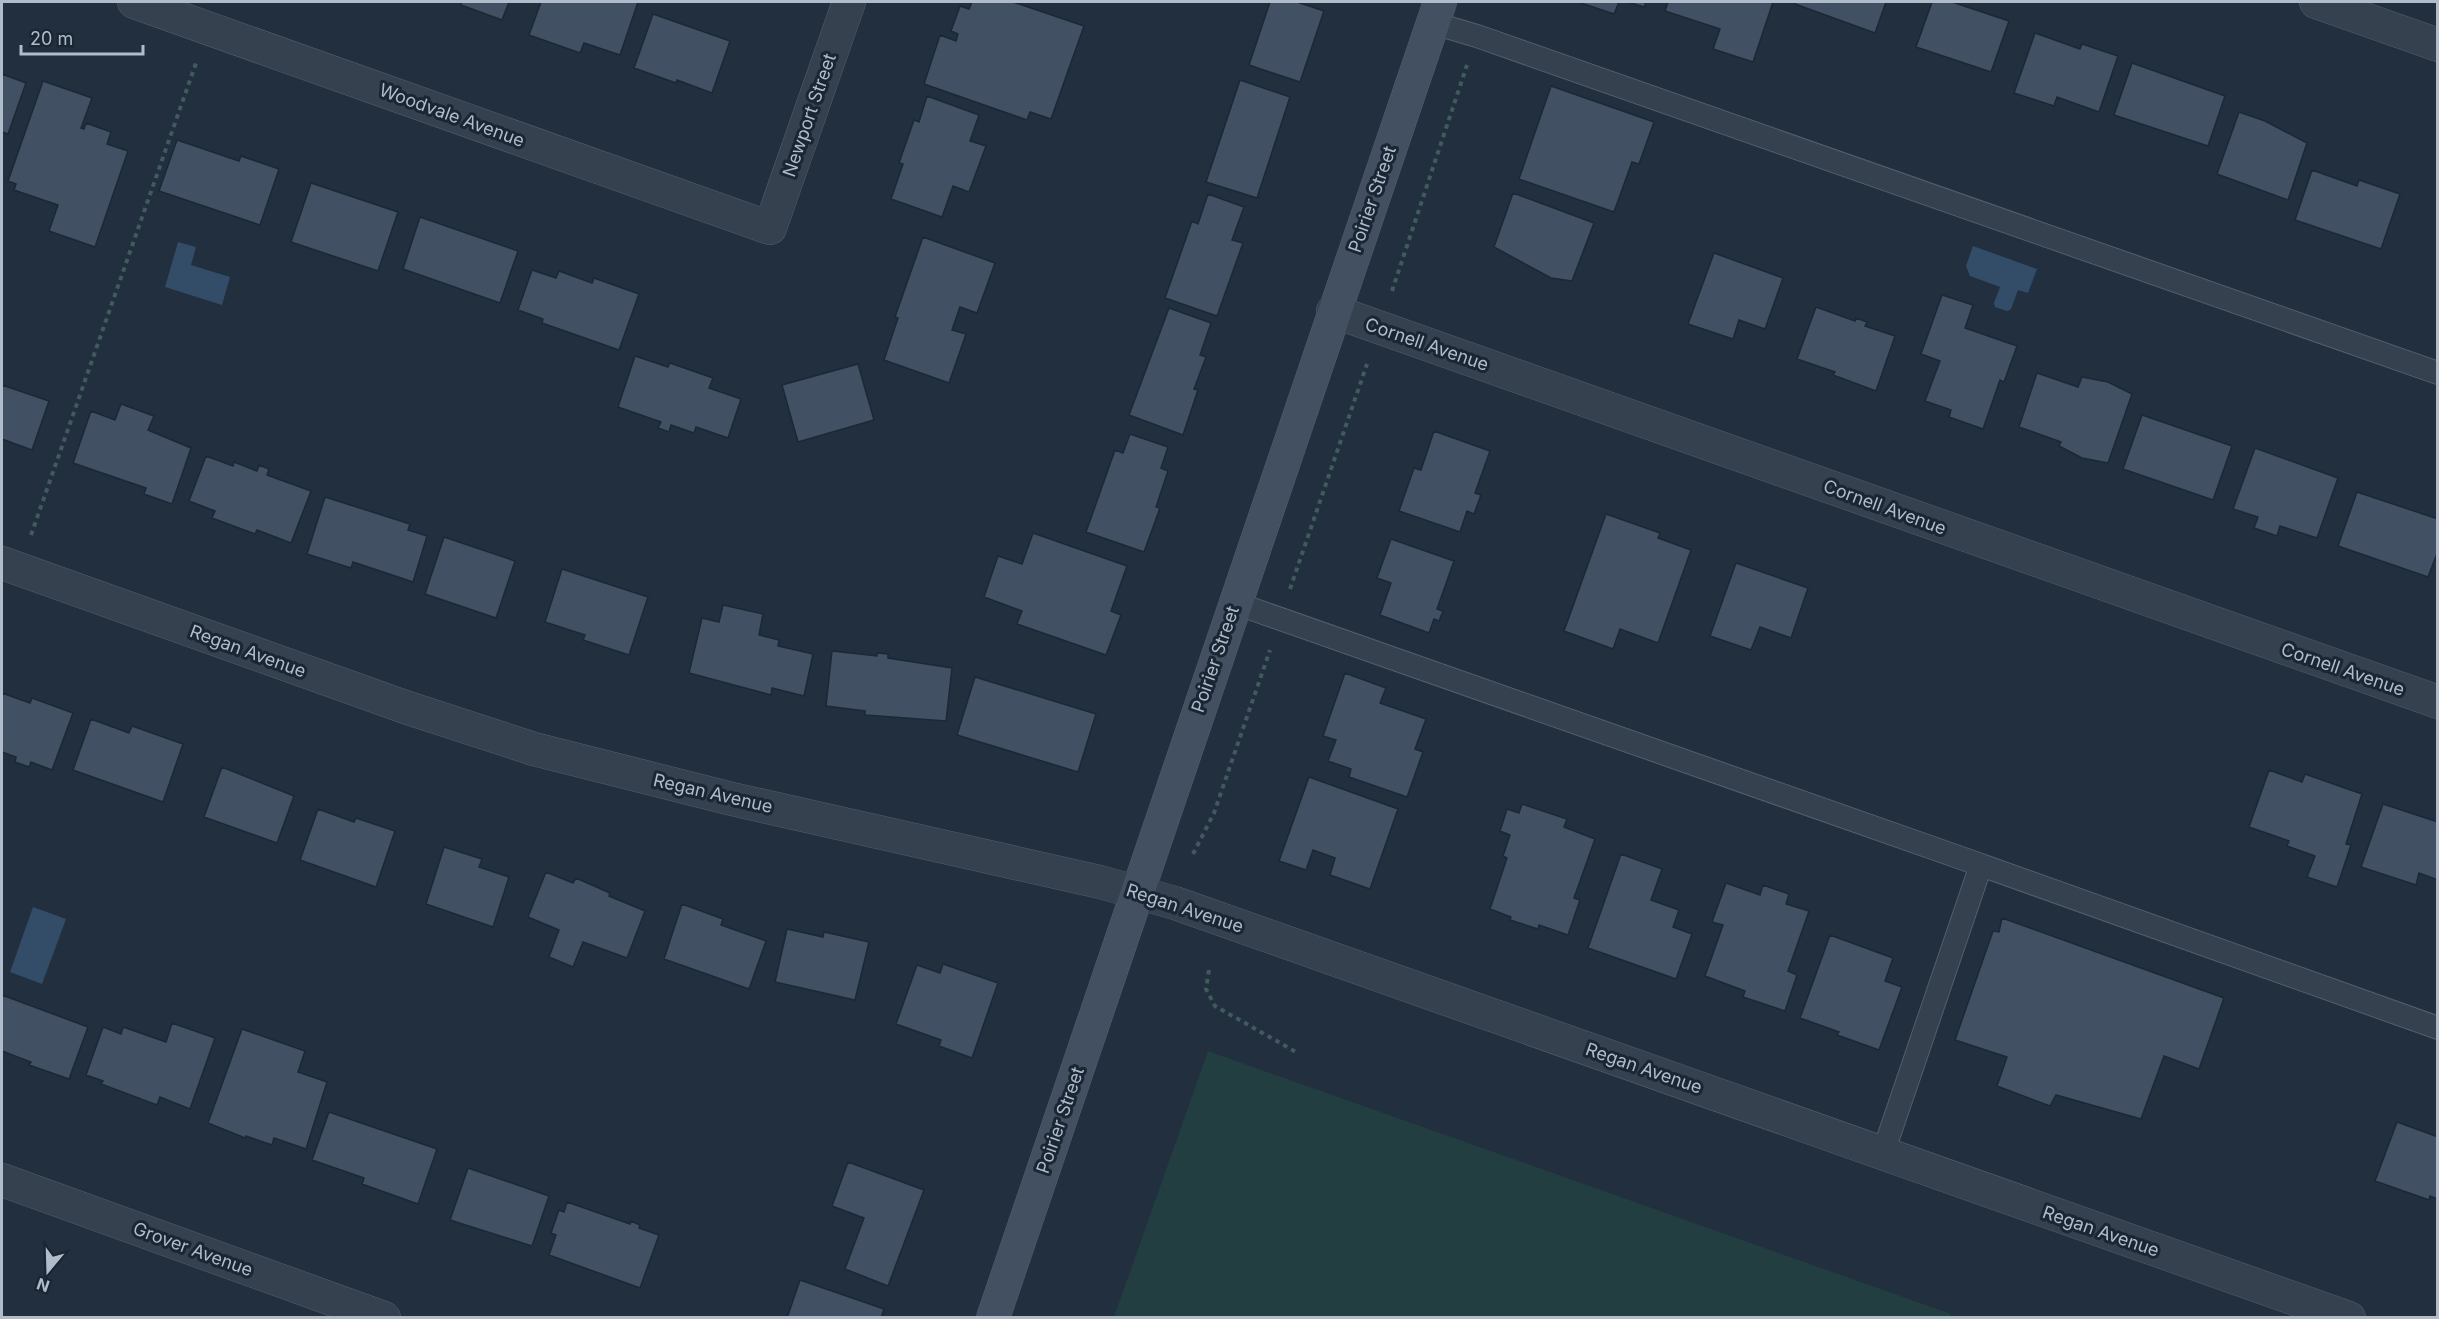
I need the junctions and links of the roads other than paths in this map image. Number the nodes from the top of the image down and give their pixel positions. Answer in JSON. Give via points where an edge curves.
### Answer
{"nodes":[{"id":1,"x":134,"y":2,"type":"edge"},
{"id":2,"x":849,"y":2,"type":"edge"},
{"id":3,"x":2316,"y":2,"type":"edge"},
{"id":4,"x":1436,"y":12,"type":"edge"},
{"id":5,"x":2438,"y":45,"type":"edge"},
{"id":6,"x":770,"y":228,"type":"joint"},
{"id":7,"x":1333,"y":311,"type":"junction"},
{"id":8,"x":2438,"y":374,"type":"edge"},
{"id":9,"x":10,"y":566,"type":"edge"},
{"id":10,"x":1235,"y":603,"type":"junction"},
{"id":11,"x":2438,"y":702,"type":"edge"},
{"id":12,"x":1981,"y":865,"type":"junction"},
{"id":13,"x":1137,"y":891,"type":"junction"},
{"id":14,"x":2438,"y":1028,"type":"edge"},
{"id":15,"x":1883,"y":1153,"type":"junction"},
{"id":16,"x":2,"y":1180,"type":"edge"},
{"id":17,"x":384,"y":1317,"type":"edge"},
{"id":18,"x":993,"y":1317,"type":"edge"},
{"id":19,"x":2349,"y":1317,"type":"edge"}],
"edges":[{"from":1,"to":6,"type":"street","name":"Woodvale Avenue"},
{"from":2,"to":6,"type":"street","name":"Newport Street"},
{"from":3,"to":5,"type":"street"},
{"from":4,"to":7,"type":"street","name":"Poirier Street"},
{"from":4,"to":8,"type":"lane","via":[[1477,36]]},
{"from":7,"to":10,"type":"street","name":"Poirier Street"},
{"from":7,"to":11,"type":"street","name":"Cornell Avenue"},
{"from":9,"to":13,"type":"street","name":"Regan Avenue","via":[[534,749]]},
{"from":10,"to":12,"type":"lane"},
{"from":10,"to":13,"type":"street","name":"Poirier Street"},
{"from":12,"to":14,"type":"lane"},
{"from":12,"to":15,"type":"lane"},
{"from":13,"to":15,"type":"street","name":"Regan Avenue"},
{"from":13,"to":18,"type":"street","name":"Poirier Street"},
{"from":15,"to":19,"type":"street","name":"Regan Avenue"},
{"from":16,"to":17,"type":"street","name":"Grover Avenue"}]}
